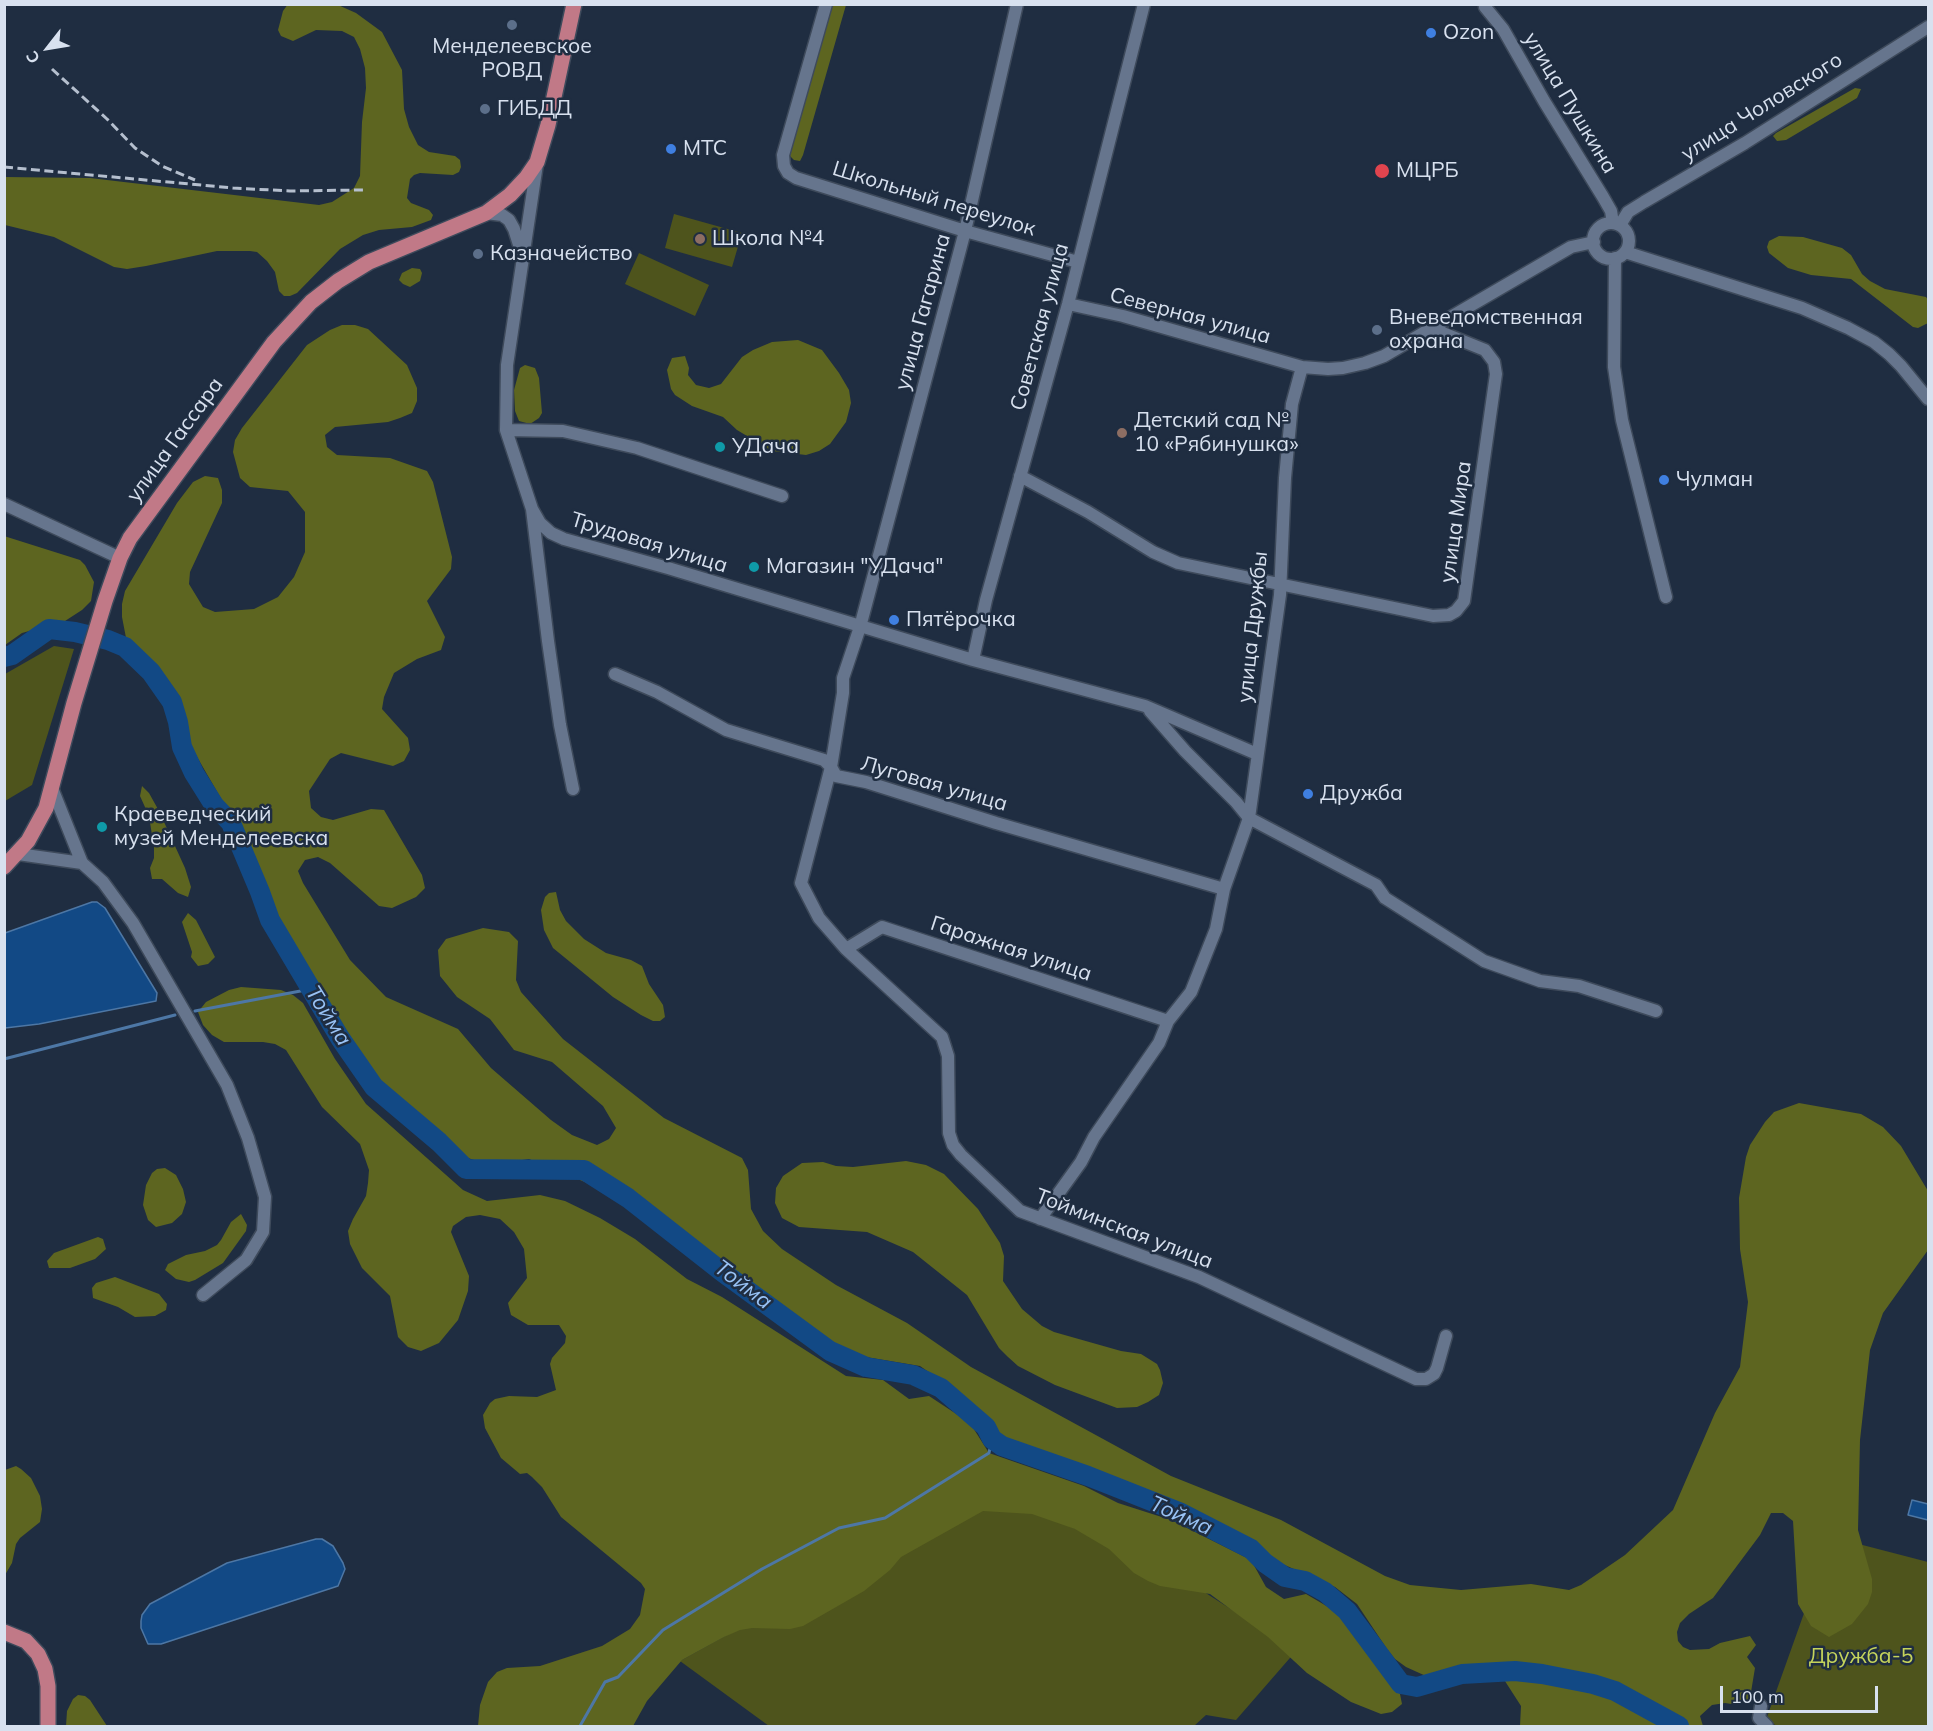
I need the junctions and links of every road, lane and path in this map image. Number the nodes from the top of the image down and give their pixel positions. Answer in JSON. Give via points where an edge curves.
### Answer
{"nodes":[{"id":1,"x":573,"y":4,"type":"edge"},
{"id":2,"x":826,"y":4,"type":"edge"},
{"id":3,"x":1017,"y":4,"type":"edge"},
{"id":4,"x":1144,"y":4,"type":"edge"},
{"id":5,"x":1481,"y":5,"type":"edge"},
{"id":6,"x":1929,"y":27,"type":"edge"},
{"id":7,"x":537,"y":162,"type":"junction"},
{"id":8,"x":486,"y":213,"type":"junction"},
{"id":9,"x":1616,"y":224,"type":"junction"},
{"id":10,"x":965,"y":231,"type":"junction"},
{"id":11,"x":1593,"y":242,"type":"junction"},
{"id":12,"x":1620,"y":255,"type":"junction"},
{"id":13,"x":522,"y":257,"type":"junction"},
{"id":14,"x":1078,"y":262,"type":"junction"},
{"id":15,"x":1068,"y":304,"type":"junction"},
{"id":16,"x":1433,"y":329,"type":"junction"},
{"id":17,"x":1302,"y":367,"type":"junction"},
{"id":18,"x":1929,"y":399,"type":"edge"},
{"id":19,"x":506,"y":430,"type":"junction"},
{"id":20,"x":1020,"y":476,"type":"junction"},
{"id":21,"x":782,"y":496,"type":"dead end"},
{"id":22,"x":4,"y":504,"type":"edge"},
{"id":23,"x":532,"y":508,"type":"junction"},
{"id":24,"x":120,"y":558,"type":"junction"},
{"id":25,"x":1280,"y":584,"type":"junction"},
{"id":26,"x":1666,"y":597,"type":"dead end"},
{"id":27,"x":860,"y":627,"type":"junction"},
{"id":28,"x":974,"y":660,"type":"junction"},
{"id":29,"x":615,"y":674,"type":"dead end"},
{"id":30,"x":1145,"y":706,"type":"junction"},
{"id":31,"x":1257,"y":754,"type":"junction"},
{"id":32,"x":831,"y":767,"type":"junction"},
{"id":33,"x":52,"y":788,"type":"junction"},
{"id":34,"x":573,"y":789,"type":"dead end"},
{"id":35,"x":1249,"y":818,"type":"junction"},
{"id":36,"x":18,"y":854,"type":"junction"},
{"id":37,"x":82,"y":863,"type":"junction"},
{"id":38,"x":4,"y":867,"type":"edge"},
{"id":39,"x":1224,"y":889,"type":"junction"},
{"id":40,"x":846,"y":949,"type":"junction"},
{"id":41,"x":1656,"y":1011,"type":"dead end"},
{"id":42,"x":1168,"y":1021,"type":"junction"},
{"id":43,"x":1040,"y":1219,"type":"junction"},
{"id":44,"x":203,"y":1295,"type":"dead end"},
{"id":45,"x":1446,"y":1336,"type":"dead end"},
{"id":46,"x":4,"y":1632,"type":"edge"},
{"id":47,"x":1761,"y":1706,"type":"dead end"},
{"id":48,"x":48,"y":1726,"type":"edge"},
{"id":49,"x":1767,"y":1726,"type":"edge"}],
"edges":[{"from":1,"to":7,"type":"main road"},
{"from":2,"to":10,"type":"street","name":"Школьный переулок","via":[[783,155],[788,173]]},
{"from":3,"to":10,"type":"street","name":"улица Гагарина"},
{"from":4,"to":14,"type":"street","name":"Советская улица"},
{"from":5,"to":9,"type":"street","name":"улица Пушкина","via":[[1503,29]]},
{"from":6,"to":9,"type":"street","name":"улица Чоловского","via":[[1644,202]]},
{"from":7,"to":8,"type":"main road","name":"улица Гассара","via":[[510,195]]},
{"from":7,"to":13,"type":"street"},
{"from":8,"to":13,"type":"street","via":[[509,220]]},
{"from":8,"to":24,"type":"main road","name":"улица Гассара","via":[[369,262],[300,313],[130,538]]},
{"from":9,"to":11,"type":"street","via":[[1599,228]]},
{"from":9,"to":12,"type":"street","via":[[1629,237],[1629,245]]},
{"from":10,"to":14,"type":"street","name":"Школьный переулок"},
{"from":10,"to":27,"type":"street","name":"улица Гагарина"},
{"from":11,"to":12,"type":"street","via":[[1600,255]]},
{"from":11,"to":16,"type":"street","via":[[1572,247]]},
{"from":12,"to":18,"type":"street","via":[[1802,308],[1848,328],[1889,354]]},
{"from":12,"to":26,"type":"street","via":[[1614,367],[1622,420]]},
{"from":13,"to":19,"type":"street","via":[[507,365]]},
{"from":14,"to":15,"type":"street","name":"Советская улица"},
{"from":15,"to":17,"type":"street","name":"Северная улица"},
{"from":15,"to":20,"type":"street","name":"Советская улица"},
{"from":16,"to":17,"type":"street","via":[[1365,363],[1328,369]]},
{"from":16,"to":25,"type":"street","name":"улица Мира","via":[[1485,350],[1496,368],[1464,602],[1449,615],[1433,616]]},
{"from":17,"to":25,"type":"street","name":"улица Дружбы","via":[[1292,404]]},
{"from":19,"to":21,"type":"street","via":[[563,431],[638,448]]},
{"from":19,"to":23,"type":"street"},
{"from":20,"to":25,"type":"street","name":"улица Мира","via":[[1178,563]]},
{"from":20,"to":28,"type":"street","name":"Советская улица"},
{"from":22,"to":24,"type":"street"},
{"from":23,"to":27,"type":"street","name":"Трудовая улица","via":[[540,523],[564,539]]},
{"from":23,"to":34,"type":"street","via":[[549,651]]},
{"from":24,"to":33,"type":"main road","name":"улица Гассара"},
{"from":25,"to":31,"type":"street","name":"улица Дружбы"},
{"from":27,"to":28,"type":"street","name":"Трудовая улица"},
{"from":27,"to":32,"type":"street","name":"улица Гагарина","via":[[843,678]]},
{"from":28,"to":30,"type":"street","name":"Трудовая улица"},
{"from":29,"to":32,"type":"street","name":"Луговая улица","via":[[726,730],[824,760]]},
{"from":30,"to":31,"type":"street","name":"Трудовая улица"},
{"from":30,"to":35,"type":"street"},
{"from":31,"to":35,"type":"street","name":"улица Дружбы"},
{"from":32,"to":39,"type":"street","name":"Луговая улица","via":[[836,776]]},
{"from":32,"to":40,"type":"street","name":"Тойминская улица","via":[[801,883],[819,918]]},
{"from":33,"to":36,"type":"main road","name":"улица Гассара","via":[[38,826]]},
{"from":33,"to":37,"type":"street"},
{"from":35,"to":39,"type":"street","name":"улица Дружбы"},
{"from":35,"to":41,"type":"street","via":[[1376,885],[1385,898],[1484,961],[1540,981],[1578,986]]},
{"from":36,"to":37,"type":"street"},
{"from":36,"to":38,"type":"main road","name":"улица Гассара"},
{"from":37,"to":44,"type":"street","via":[[103,882],[133,923],[227,1085],[249,1138],[266,1197],[263,1232],[246,1260]]},
{"from":39,"to":42,"type":"street","name":"улица Дружбы","via":[[1216,929],[1191,992]]},
{"from":40,"to":42,"type":"street","name":"Гаражная улица","via":[[882,927]]},
{"from":40,"to":43,"type":"street","name":"Тойминская улица","via":[[942,1037],[948,1056],[949,1133],[953,1145],[1020,1211]]},
{"from":42,"to":43,"type":"street","name":"улица Дружбы","via":[[1159,1043]]},
{"from":43,"to":45,"type":"street","name":"Тойминская улица","via":[[1199,1277],[1416,1379],[1434,1374]]},
{"from":46,"to":48,"type":"main road","via":[[26,1641],[38,1654],[48,1686]]},
{"from":47,"to":49,"type":"street","via":[[1759,1718]]}]}
